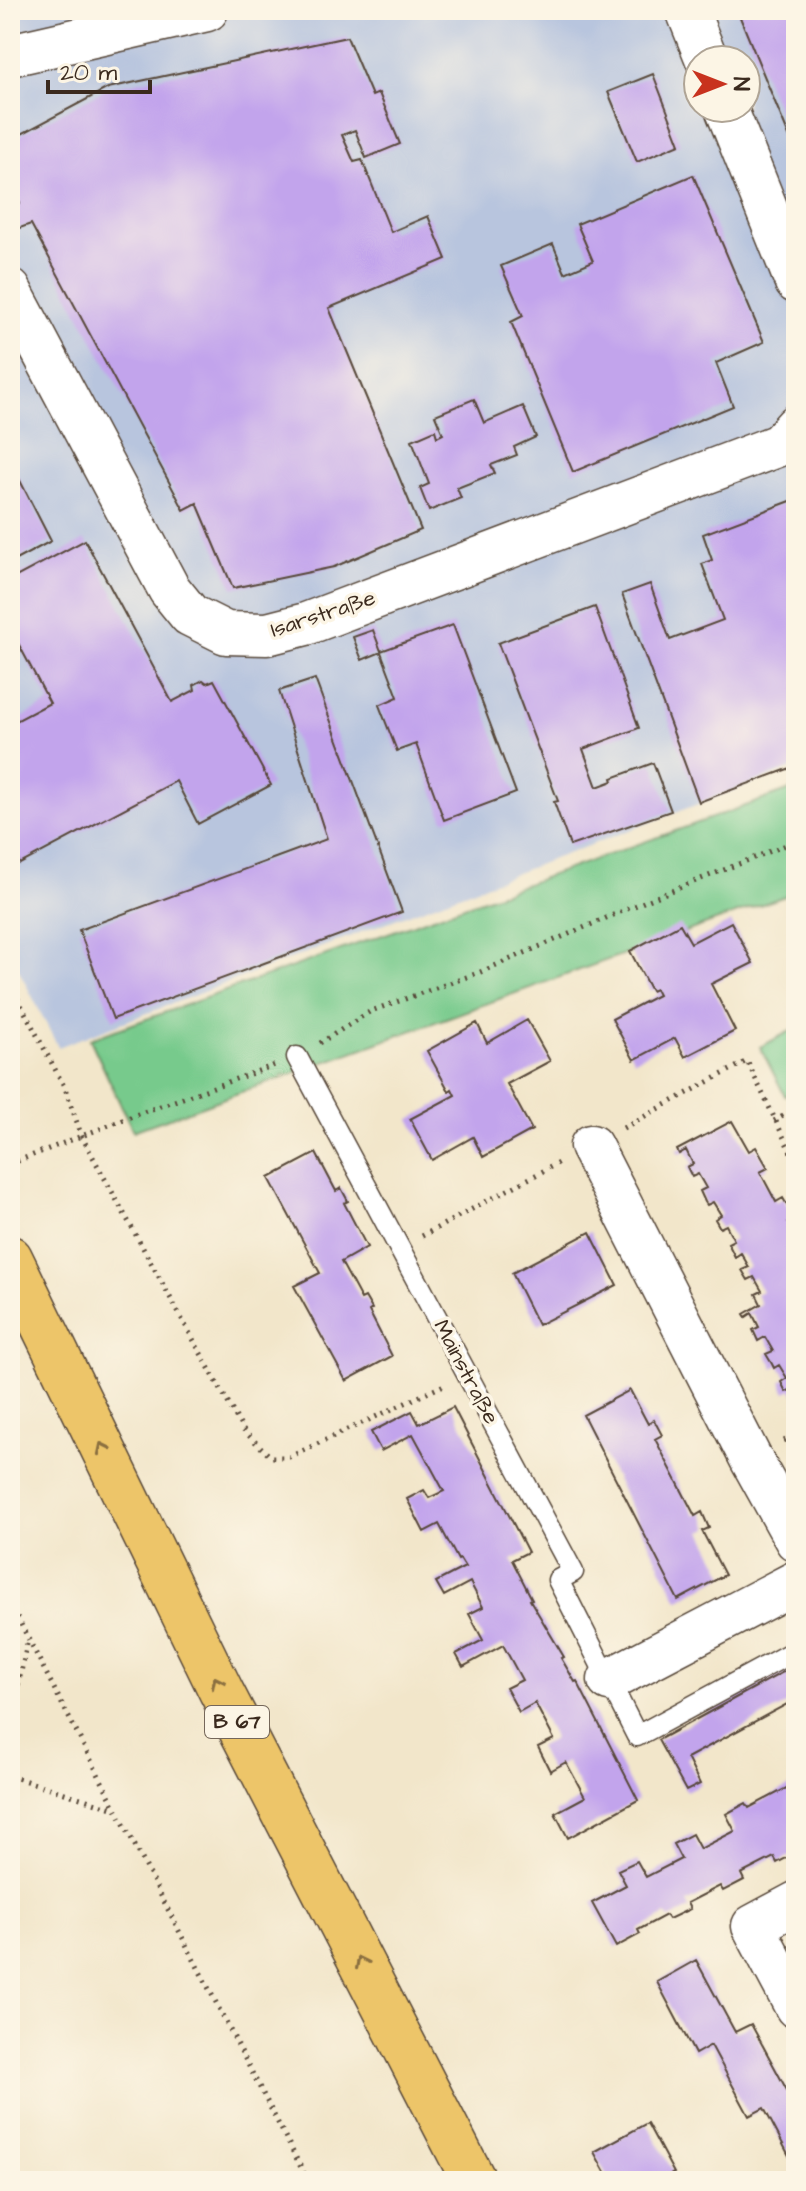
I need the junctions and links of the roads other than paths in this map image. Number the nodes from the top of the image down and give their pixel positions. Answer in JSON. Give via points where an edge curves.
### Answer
{"nodes":[{"id":1,"x":207,"y":10,"type":"edge"},
{"id":2,"x":687,"y":10,"type":"edge"},
{"id":3,"x":701,"y":44,"type":"edge"},
{"id":4,"x":10,"y":55,"type":"edge"},
{"id":5,"x":732,"y":124,"type":"edge"},
{"id":6,"x":796,"y":282,"type":"edge"},
{"id":7,"x":10,"y":290,"type":"edge"},
{"id":8,"x":796,"y":426,"type":"edge"},
{"id":9,"x":297,"y":1057,"type":"road end"},
{"id":10,"x":591,"y":1146,"type":"dead end"},
{"id":11,"x":10,"y":1258,"type":"edge"},
{"id":12,"x":10,"y":1325,"type":"edge"},
{"id":13,"x":796,"y":1540,"type":"edge"},
{"id":14,"x":796,"y":1582,"type":"edge"},
{"id":15,"x":796,"y":1650,"type":"edge"},
{"id":16,"x":609,"y":1680,"type":"junction"},
{"id":17,"x":796,"y":1903,"type":"edge"},
{"id":18,"x":796,"y":2007,"type":"edge"},
{"id":19,"x":443,"y":2181,"type":"edge"},
{"id":20,"x":474,"y":2181,"type":"edge"}],
"edges":[{"from":1,"to":4,"type":"street"},
{"from":2,"to":3,"type":"street"},
{"from":5,"to":6,"type":"street"},
{"from":7,"to":8,"type":"street","name":"Isarstraße","via":[[169,589],[190,615],[226,633],[267,634],[306,624],[779,445]]},
{"from":9,"to":16,"type":"lane","name":"Mainstraße","via":[[573,1572],[558,1580]]},
{"from":10,"to":13,"type":"street"},
{"from":20,"to":11,"type":"highway","number":"B 67","one_way":true,"via":[[221,1691]]},
{"from":12,"to":19,"type":"highway","number":"B 67","via":[[198,1707]]},
{"from":14,"to":16,"type":"street"},
{"from":15,"to":16,"type":"lane","name":"Mainstraße","via":[[637,1736]]},
{"from":17,"to":18,"type":"street","via":[[753,1926]]}]}
